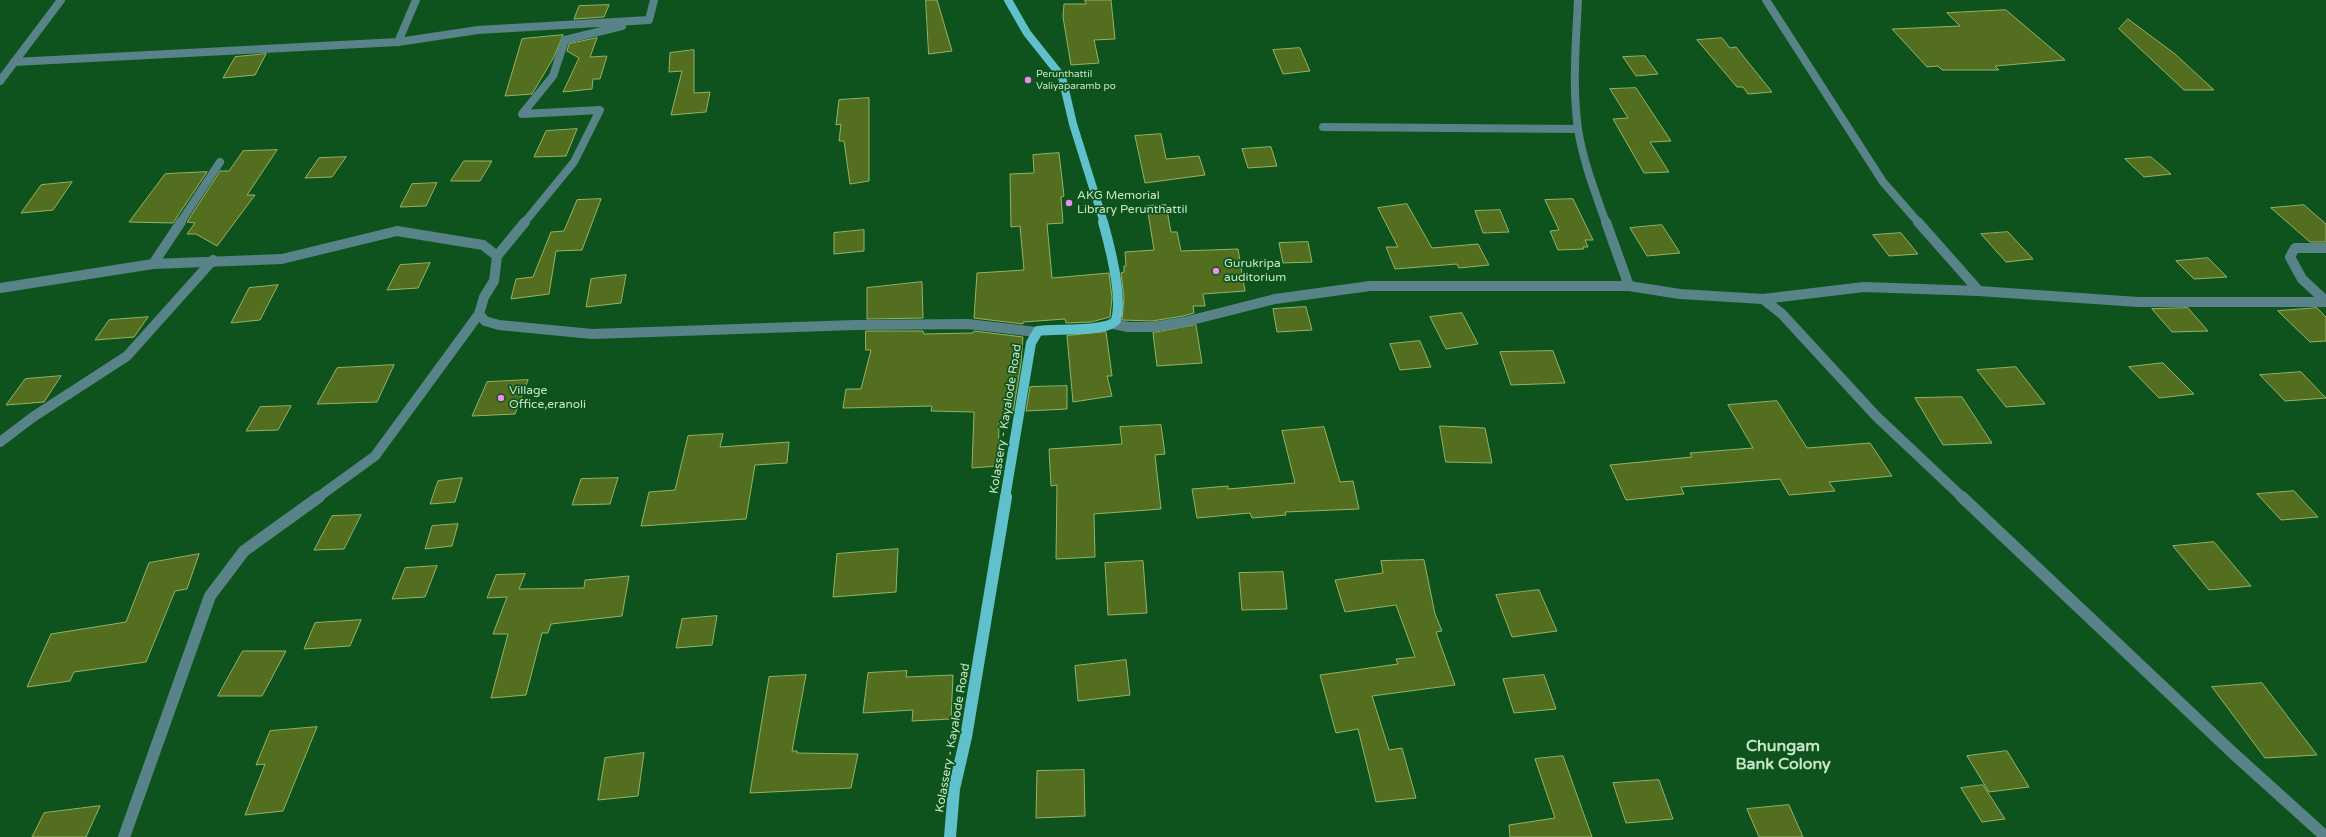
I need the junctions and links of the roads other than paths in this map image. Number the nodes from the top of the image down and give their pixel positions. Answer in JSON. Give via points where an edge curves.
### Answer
{"nodes":[{"id":1,"x":61,"y":0,"type":"edge"},
{"id":2,"x":416,"y":0,"type":"edge"},
{"id":3,"x":654,"y":0,"type":"edge"},
{"id":4,"x":1008,"y":0,"type":"edge"},
{"id":5,"x":1578,"y":0,"type":"edge"},
{"id":6,"x":1766,"y":0,"type":"edge"},
{"id":7,"x":648,"y":20,"type":"junction"},
{"id":8,"x":398,"y":42,"type":"junction"},
{"id":9,"x":14,"y":62,"type":"junction"},
{"id":10,"x":0,"y":81,"type":"edge"},
{"id":11,"x":1323,"y":127,"type":"dead end"},
{"id":12,"x":1578,"y":129,"type":"junction"},
{"id":13,"x":220,"y":162,"type":"dead end"},
{"id":14,"x":2326,"y":248,"type":"edge"},
{"id":15,"x":497,"y":256,"type":"junction"},
{"id":16,"x":213,"y":260,"type":"junction"},
{"id":17,"x":153,"y":264,"type":"junction"},
{"id":18,"x":1630,"y":286,"type":"junction"},
{"id":19,"x":0,"y":288,"type":"edge"},
{"id":20,"x":1978,"y":291,"type":"junction"},
{"id":21,"x":1763,"y":299,"type":"junction"},
{"id":22,"x":2326,"y":301,"type":"edge"},
{"id":23,"x":479,"y":314,"type":"junction"},
{"id":24,"x":1113,"y":324,"type":"junction"},
{"id":25,"x":1036,"y":332,"type":"junction"},
{"id":26,"x":0,"y":442,"type":"edge"},
{"id":27,"x":124,"y":837,"type":"edge"},
{"id":28,"x":950,"y":837,"type":"edge"},
{"id":29,"x":2326,"y":837,"type":"edge"}],
"edges":[{"from":1,"to":9,"type":"street"},
{"from":2,"to":8,"type":"street"},
{"from":3,"to":7,"type":"street"},
{"from":4,"to":24,"type":"main road","via":[[1063,82],[1111,248],[1118,303],[1117,316]]},
{"from":5,"to":12,"type":"street","via":[[1575,83]]},
{"from":6,"to":20,"type":"street","via":[[1883,182]]},
{"from":7,"to":8,"type":"street","via":[[478,30]]},
{"from":7,"to":15,"type":"street","via":[[564,40],[553,76],[522,114],[600,110],[574,162]]},
{"from":8,"to":9,"type":"street"},
{"from":9,"to":10,"type":"street"},
{"from":11,"to":12,"type":"street"},
{"from":12,"to":18,"type":"street","via":[[1589,176]]},
{"from":13,"to":17,"type":"street"},
{"from":14,"to":22,"type":"street","via":[[2295,248],[2290,257],[2302,279]]},
{"from":15,"to":16,"type":"street","via":[[483,245],[397,231],[282,259]]},
{"from":15,"to":23,"type":"street","via":[[494,281],[484,297]]},
{"from":16,"to":17,"type":"street"},
{"from":16,"to":26,"type":"street","via":[[127,356],[33,417]]},
{"from":17,"to":19,"type":"street"},
{"from":18,"to":21,"type":"street","via":[[1680,294]]},
{"from":18,"to":24,"type":"street","via":[[1370,286],[1275,299],[1160,326],[1128,327]]},
{"from":20,"to":21,"type":"street","via":[[1864,287]]},
{"from":20,"to":22,"type":"street","via":[[2138,302]]},
{"from":21,"to":29,"type":"street","via":[[1782,314],[1876,416],[2228,749]]},
{"from":23,"to":25,"type":"street","via":[[485,322],[499,325],[592,334],[961,324]]},
{"from":23,"to":27,"type":"street","via":[[375,456],[244,550],[210,596]]},
{"from":24,"to":25,"type":"main road","name":"Kolassery - Kayalode Road","via":[[1051,328]]},
{"from":25,"to":28,"type":"main road","name":"Kolassery - Kayalode Road","via":[[1031,343],[1017,420],[1013,458],[969,721],[954,789]]}]}
